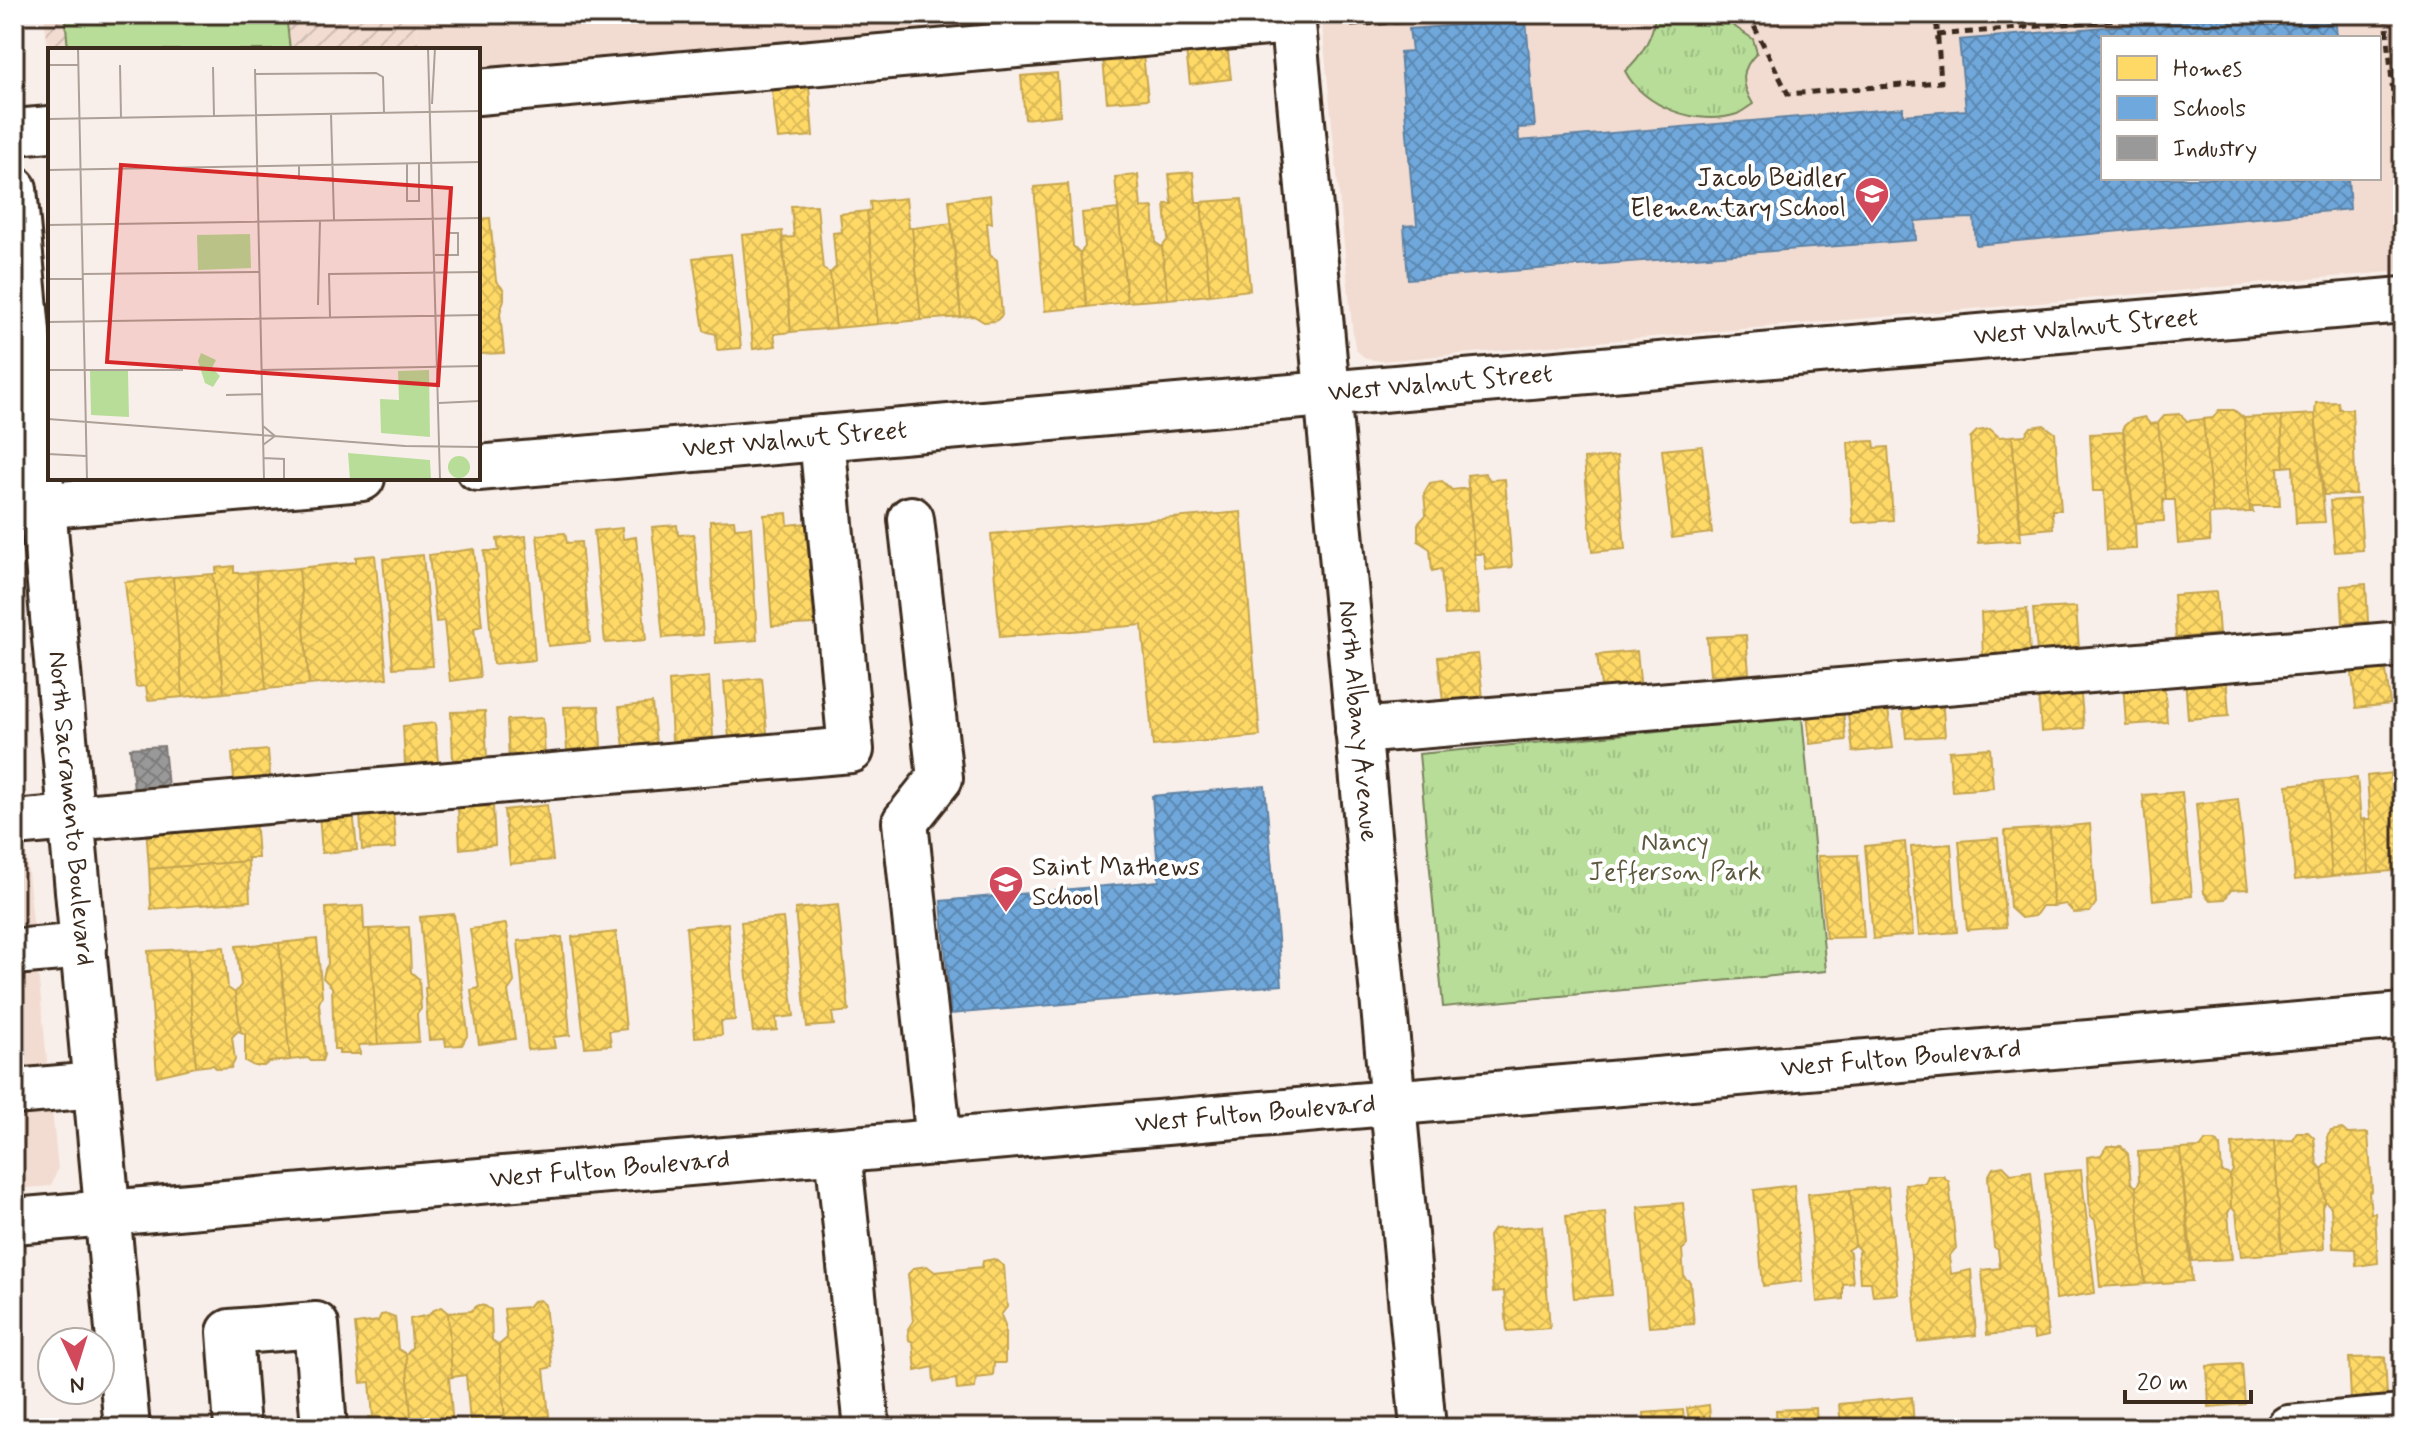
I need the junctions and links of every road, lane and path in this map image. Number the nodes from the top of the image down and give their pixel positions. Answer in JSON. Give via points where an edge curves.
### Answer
{"nodes":[{"id":1,"x":1469,"y":14,"type":"edge"},
{"id":2,"x":1748,"y":14,"type":"edge"},
{"id":3,"x":1936,"y":14,"type":"edge"},
{"id":4,"x":2179,"y":14,"type":"edge"},
{"id":5,"x":2386,"y":14,"type":"edge"},
{"id":6,"x":1292,"y":18,"type":"edge"},
{"id":7,"x":1351,"y":25,"type":"dead end"},
{"id":8,"x":1937,"y":35,"type":"junction"},
{"id":9,"x":480,"y":92,"type":"edge"},
{"id":10,"x":48,"y":129,"type":"edge"},
{"id":11,"x":14,"y":132,"type":"edge"},
{"id":12,"x":14,"y":189,"type":"edge"},
{"id":13,"x":2403,"y":209,"type":"edge"},
{"id":14,"x":2403,"y":300,"type":"edge"},
{"id":15,"x":1327,"y":394,"type":"junction"},
{"id":16,"x":822,"y":438,"type":"junction"},
{"id":17,"x":480,"y":468,"type":"edge"},
{"id":18,"x":339,"y":480,"type":"edge"},
{"id":19,"x":28,"y":507,"type":"edge"},
{"id":20,"x":911,"y":519,"type":"dead end"},
{"id":21,"x":2403,"y":644,"type":"edge"},
{"id":22,"x":1358,"y":731,"type":"junction"},
{"id":23,"x":71,"y":818,"type":"junction"},
{"id":24,"x":14,"y":823,"type":"edge"},
{"id":25,"x":84,"y":946,"type":"junction"},
{"id":26,"x":14,"y":952,"type":"edge"},
{"id":27,"x":2403,"y":1016,"type":"edge"},
{"id":28,"x":96,"y":1085,"type":"junction"},
{"id":29,"x":14,"y":1092,"type":"edge"},
{"id":30,"x":1393,"y":1104,"type":"junction"},
{"id":31,"x":939,"y":1142,"type":"junction"},
{"id":32,"x":838,"y":1151,"type":"junction"},
{"id":33,"x":108,"y":1213,"type":"junction"},
{"id":34,"x":14,"y":1221,"type":"edge"},
{"id":35,"x":2403,"y":1418,"type":"edge"},
{"id":36,"x":127,"y":1428,"type":"edge"},
{"id":37,"x":237,"y":1428,"type":"edge"},
{"id":38,"x":324,"y":1428,"type":"edge"},
{"id":39,"x":867,"y":1428,"type":"edge"},
{"id":40,"x":1423,"y":1428,"type":"edge"},
{"id":41,"x":2289,"y":1428,"type":"edge"}],
"edges":[{"from":1,"to":7,"type":"path"},
{"from":2,"to":8,"type":"path","via":[[1788,94],[1941,82]]},
{"from":3,"to":8,"type":"path"},
{"from":4,"to":8,"type":"path"},
{"from":5,"to":13,"type":"path"},
{"from":6,"to":9,"type":"street"},
{"from":6,"to":15,"type":"street","name":"North Albany Avenue"},
{"from":10,"to":11,"type":"street"},
{"from":12,"to":19,"type":"street","name":"North Sacramento Boulevard"},
{"from":14,"to":15,"type":"street","name":"West Walnut Street"},
{"from":15,"to":16,"type":"street","name":"West Walnut Street"},
{"from":15,"to":22,"type":"street","name":"North Albany Avenue"},
{"from":16,"to":17,"type":"street","name":"West Walnut Street"},
{"from":16,"to":23,"type":"street","via":[[851,750]]},
{"from":18,"to":19,"type":"street"},
{"from":19,"to":23,"type":"street","name":"North Sacramento Boulevard"},
{"from":20,"to":31,"type":"street","via":[[940,778],[905,822]]},
{"from":21,"to":22,"type":"street"},
{"from":22,"to":30,"type":"street","name":"North Albany Avenue"},
{"from":23,"to":24,"type":"street"},
{"from":23,"to":25,"type":"street","name":"North Sacramento Boulevard"},
{"from":25,"to":26,"type":"street"},
{"from":25,"to":28,"type":"street","name":"North Sacramento Boulevard"},
{"from":27,"to":30,"type":"street","name":"West Fulton Boulevard"},
{"from":28,"to":29,"type":"street"},
{"from":28,"to":33,"type":"street","name":"North Sacramento Boulevard"},
{"from":30,"to":31,"type":"street","name":"West Fulton Boulevard"},
{"from":30,"to":40,"type":"street","name":"North Albany Avenue"},
{"from":31,"to":32,"type":"street","name":"West Fulton Boulevard"},
{"from":32,"to":33,"type":"street","name":"West Fulton Boulevard"},
{"from":32,"to":39,"type":"street"},
{"from":33,"to":34,"type":"street","name":"West Fulton Boulevard"},
{"from":33,"to":36,"type":"street","name":"North Sacramento Boulevard"},
{"from":35,"to":41,"type":"street"},
{"from":37,"to":38,"type":"street","via":[[230,1332],[316,1325]]}]}
